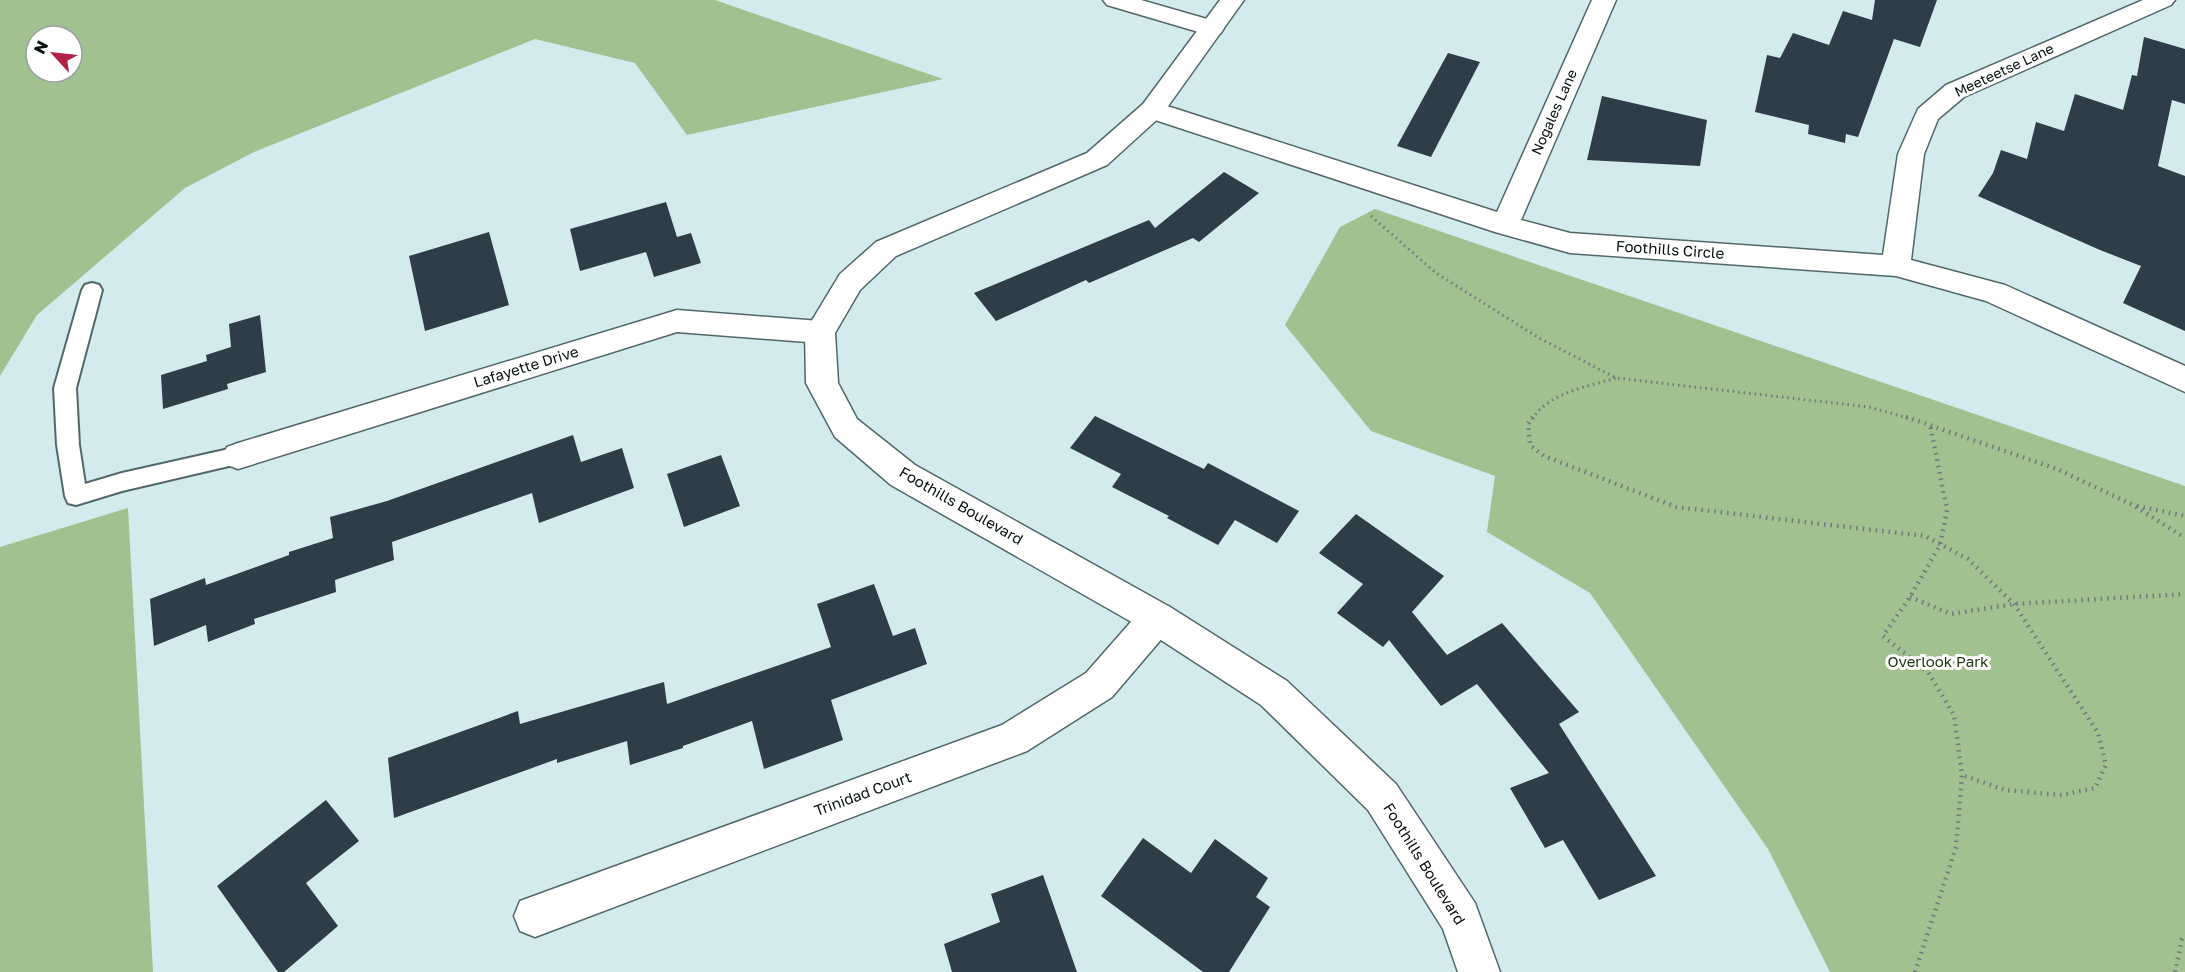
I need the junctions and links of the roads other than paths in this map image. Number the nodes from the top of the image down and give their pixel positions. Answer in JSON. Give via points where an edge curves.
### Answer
{"nodes":[{"id":1,"x":1115,"y":0,"type":"edge"},
{"id":2,"x":1232,"y":0,"type":"edge"},
{"id":3,"x":1604,"y":0,"type":"edge"},
{"id":4,"x":2163,"y":0,"type":"edge"},
{"id":5,"x":1212,"y":28,"type":"junction"},
{"id":6,"x":1152,"y":110,"type":"junction"},
{"id":7,"x":1505,"y":225,"type":"junction"},
{"id":8,"x":1896,"y":266,"type":"junction"},
{"id":9,"x":92,"y":290,"type":"dead end"},
{"id":10,"x":820,"y":332,"type":"junction"},
{"id":11,"x":2185,"y":380,"type":"edge"},
{"id":12,"x":238,"y":456,"type":"joint"},
{"id":13,"x":1156,"y":618,"type":"junction"},
{"id":14,"x":535,"y":916,"type":"dead end"},
{"id":15,"x":1479,"y":972,"type":"edge"}],
"edges":[{"from":1,"to":5,"type":"street"},
{"from":2,"to":5,"type":"street"},
{"from":3,"to":7,"type":"street","name":"Nogales Lane"},
{"from":4,"to":8,"type":"street","name":"Meeteetse Lane","via":[[1955,91],[1927,115],[1911,154]]},
{"from":5,"to":6,"type":"street"},
{"from":6,"to":7,"type":"street","name":"Foothills Circle"},
{"from":6,"to":10,"type":"street","via":[[1097,159],[886,249],[850,282]]},
{"from":7,"to":8,"type":"street","name":"Foothills Circle","via":[[1570,243]]},
{"from":8,"to":11,"type":"street","name":"Foothills Circle","via":[[1995,293]]},
{"from":9,"to":12,"type":"lane","via":[[65,388],[76,496]]},
{"from":10,"to":12,"type":"street","name":"Lafayette Drive","via":[[677,321]]},
{"from":10,"to":13,"type":"street","name":"Foothills Boulevard","via":[[822,383],[846,428],[903,475]]},
{"from":13,"to":14,"type":"street","name":"Trinidad Court","via":[[1099,685],[1014,738]]},
{"from":13,"to":15,"type":"street","name":"Foothills Boulevard","via":[[1274,693],[1383,797],[1460,918]]}]}
